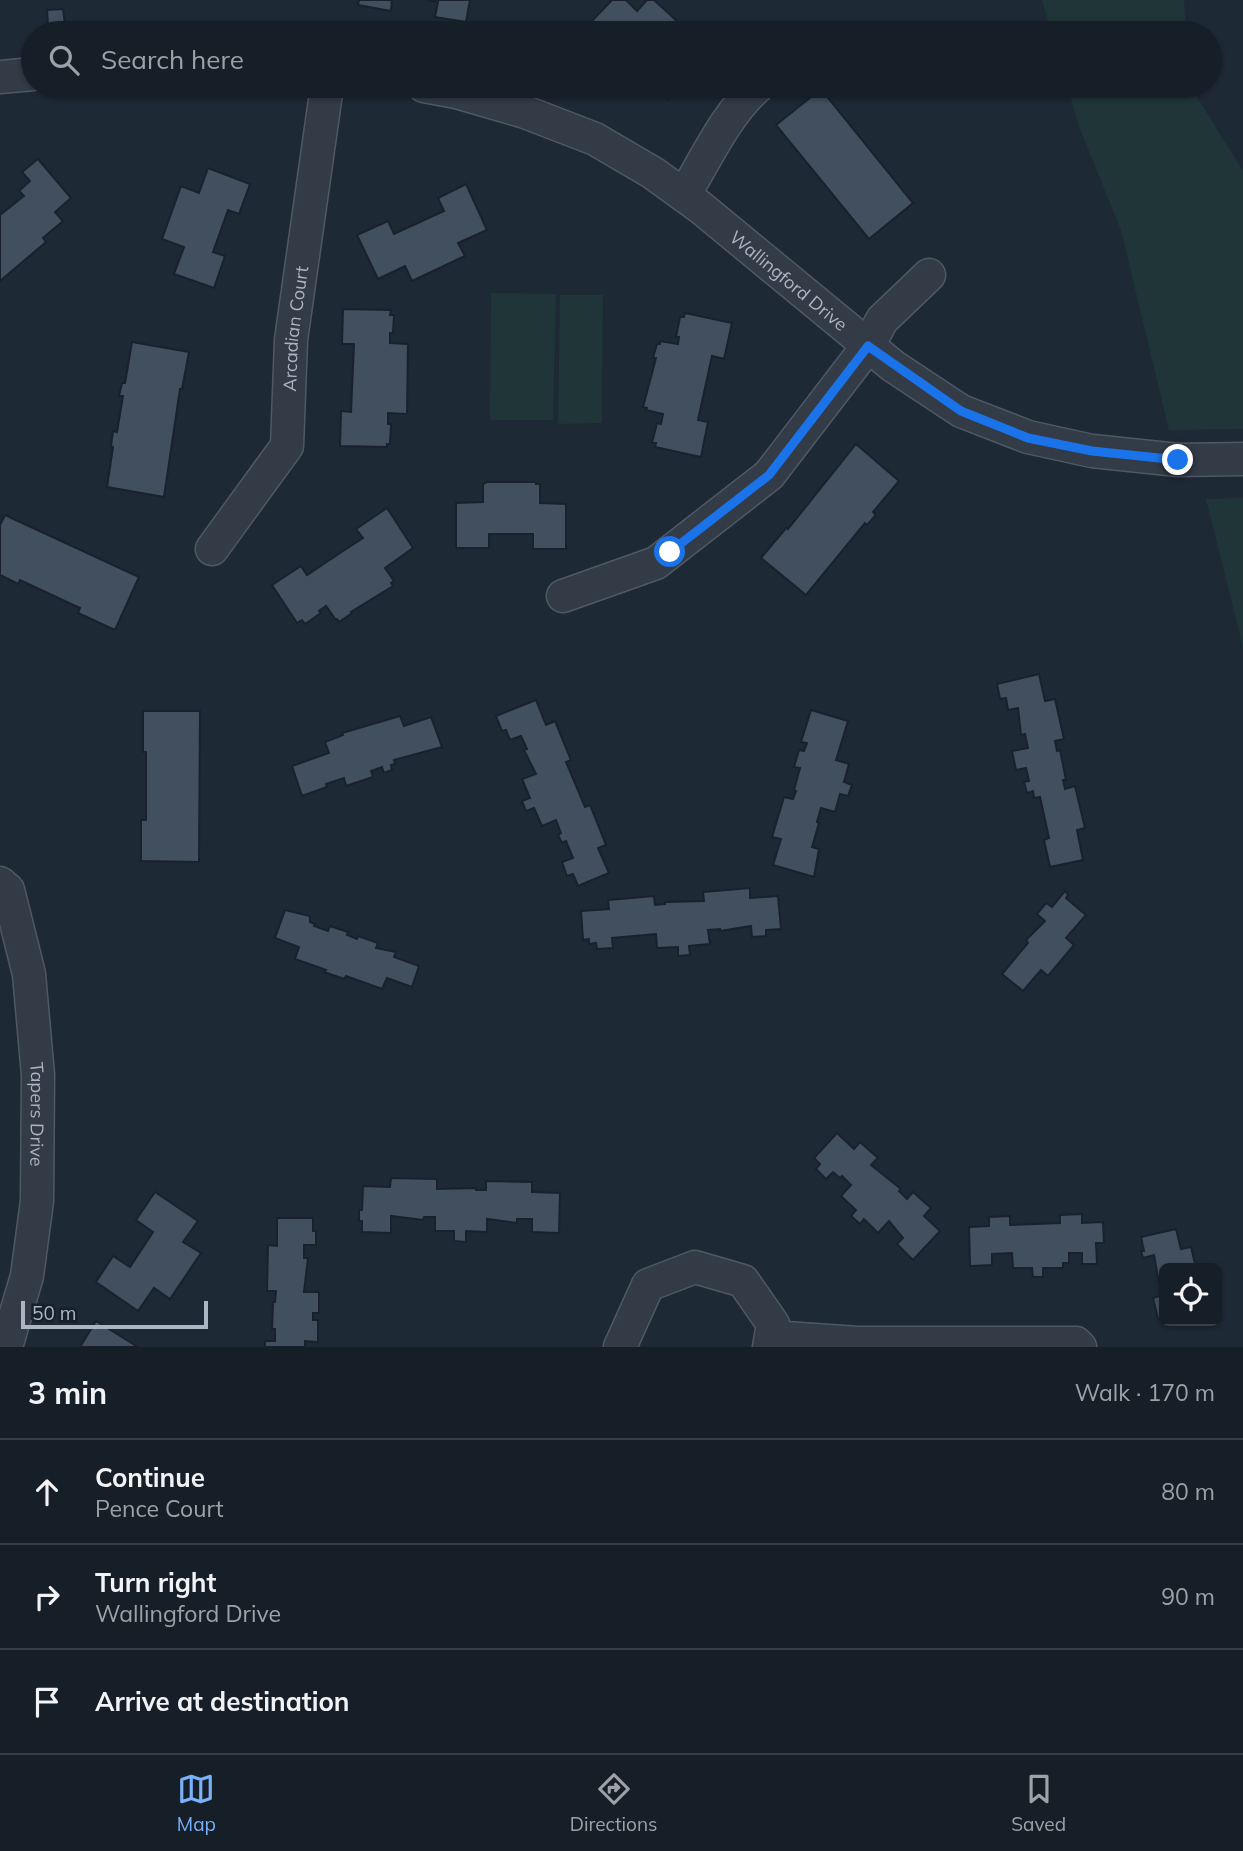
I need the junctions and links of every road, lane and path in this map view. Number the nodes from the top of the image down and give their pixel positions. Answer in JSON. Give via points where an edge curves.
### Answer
{"nodes":[{"id":1,"x":21,"y":75,"type":"edge"},
{"id":2,"x":0,"y":76,"type":"edge"},
{"id":3,"x":325,"y":98,"type":"edge"},
{"id":4,"x":476,"y":98,"type":"edge"},
{"id":5,"x":745,"y":98,"type":"edge"},
{"id":6,"x":684,"y":195,"type":"junction"},
{"id":7,"x":929,"y":275,"type":"dead end"},
{"id":8,"x":868,"y":346,"type":"junction"},
{"id":9,"x":1243,"y":459,"type":"edge"},
{"id":10,"x":212,"y":549,"type":"dead end"},
{"id":11,"x":563,"y":596,"type":"dead end"},
{"id":12,"x":0,"y":883,"type":"edge"},
{"id":13,"x":770,"y":1342,"type":"edge"},
{"id":14,"x":6,"y":1347,"type":"edge"},
{"id":15,"x":620,"y":1347,"type":"edge"},
{"id":16,"x":1080,"y":1347,"type":"edge"}],
"edges":[{"from":1,"to":2,"type":"street"},
{"from":3,"to":10,"type":"street","name":"Arcadian Court","via":[[290,340],[287,446]]},
{"from":4,"to":6,"type":"street","name":"Wallingford Drive","via":[[595,139]]},
{"from":5,"to":6,"type":"street"},
{"from":6,"to":8,"type":"street","name":"Wallingford Drive"},
{"from":7,"to":8,"type":"street","via":[[882,320]]},
{"from":8,"to":9,"type":"street","name":"Wallingford Drive","via":[[961,411],[1028,438],[1092,451],[1178,460]]},
{"from":8,"to":11,"type":"street","via":[[769,475],[656,563]]},
{"from":12,"to":14,"type":"street","name":"Tapers Drive","via":[[8,890],[29,975],[38,1075],[37,1201],[27,1276]]},
{"from":13,"to":15,"type":"street","via":[[774,1324],[743,1281],[695,1267],[648,1285]]},
{"from":13,"to":16,"type":"street","via":[[1076,1343]]}]}
